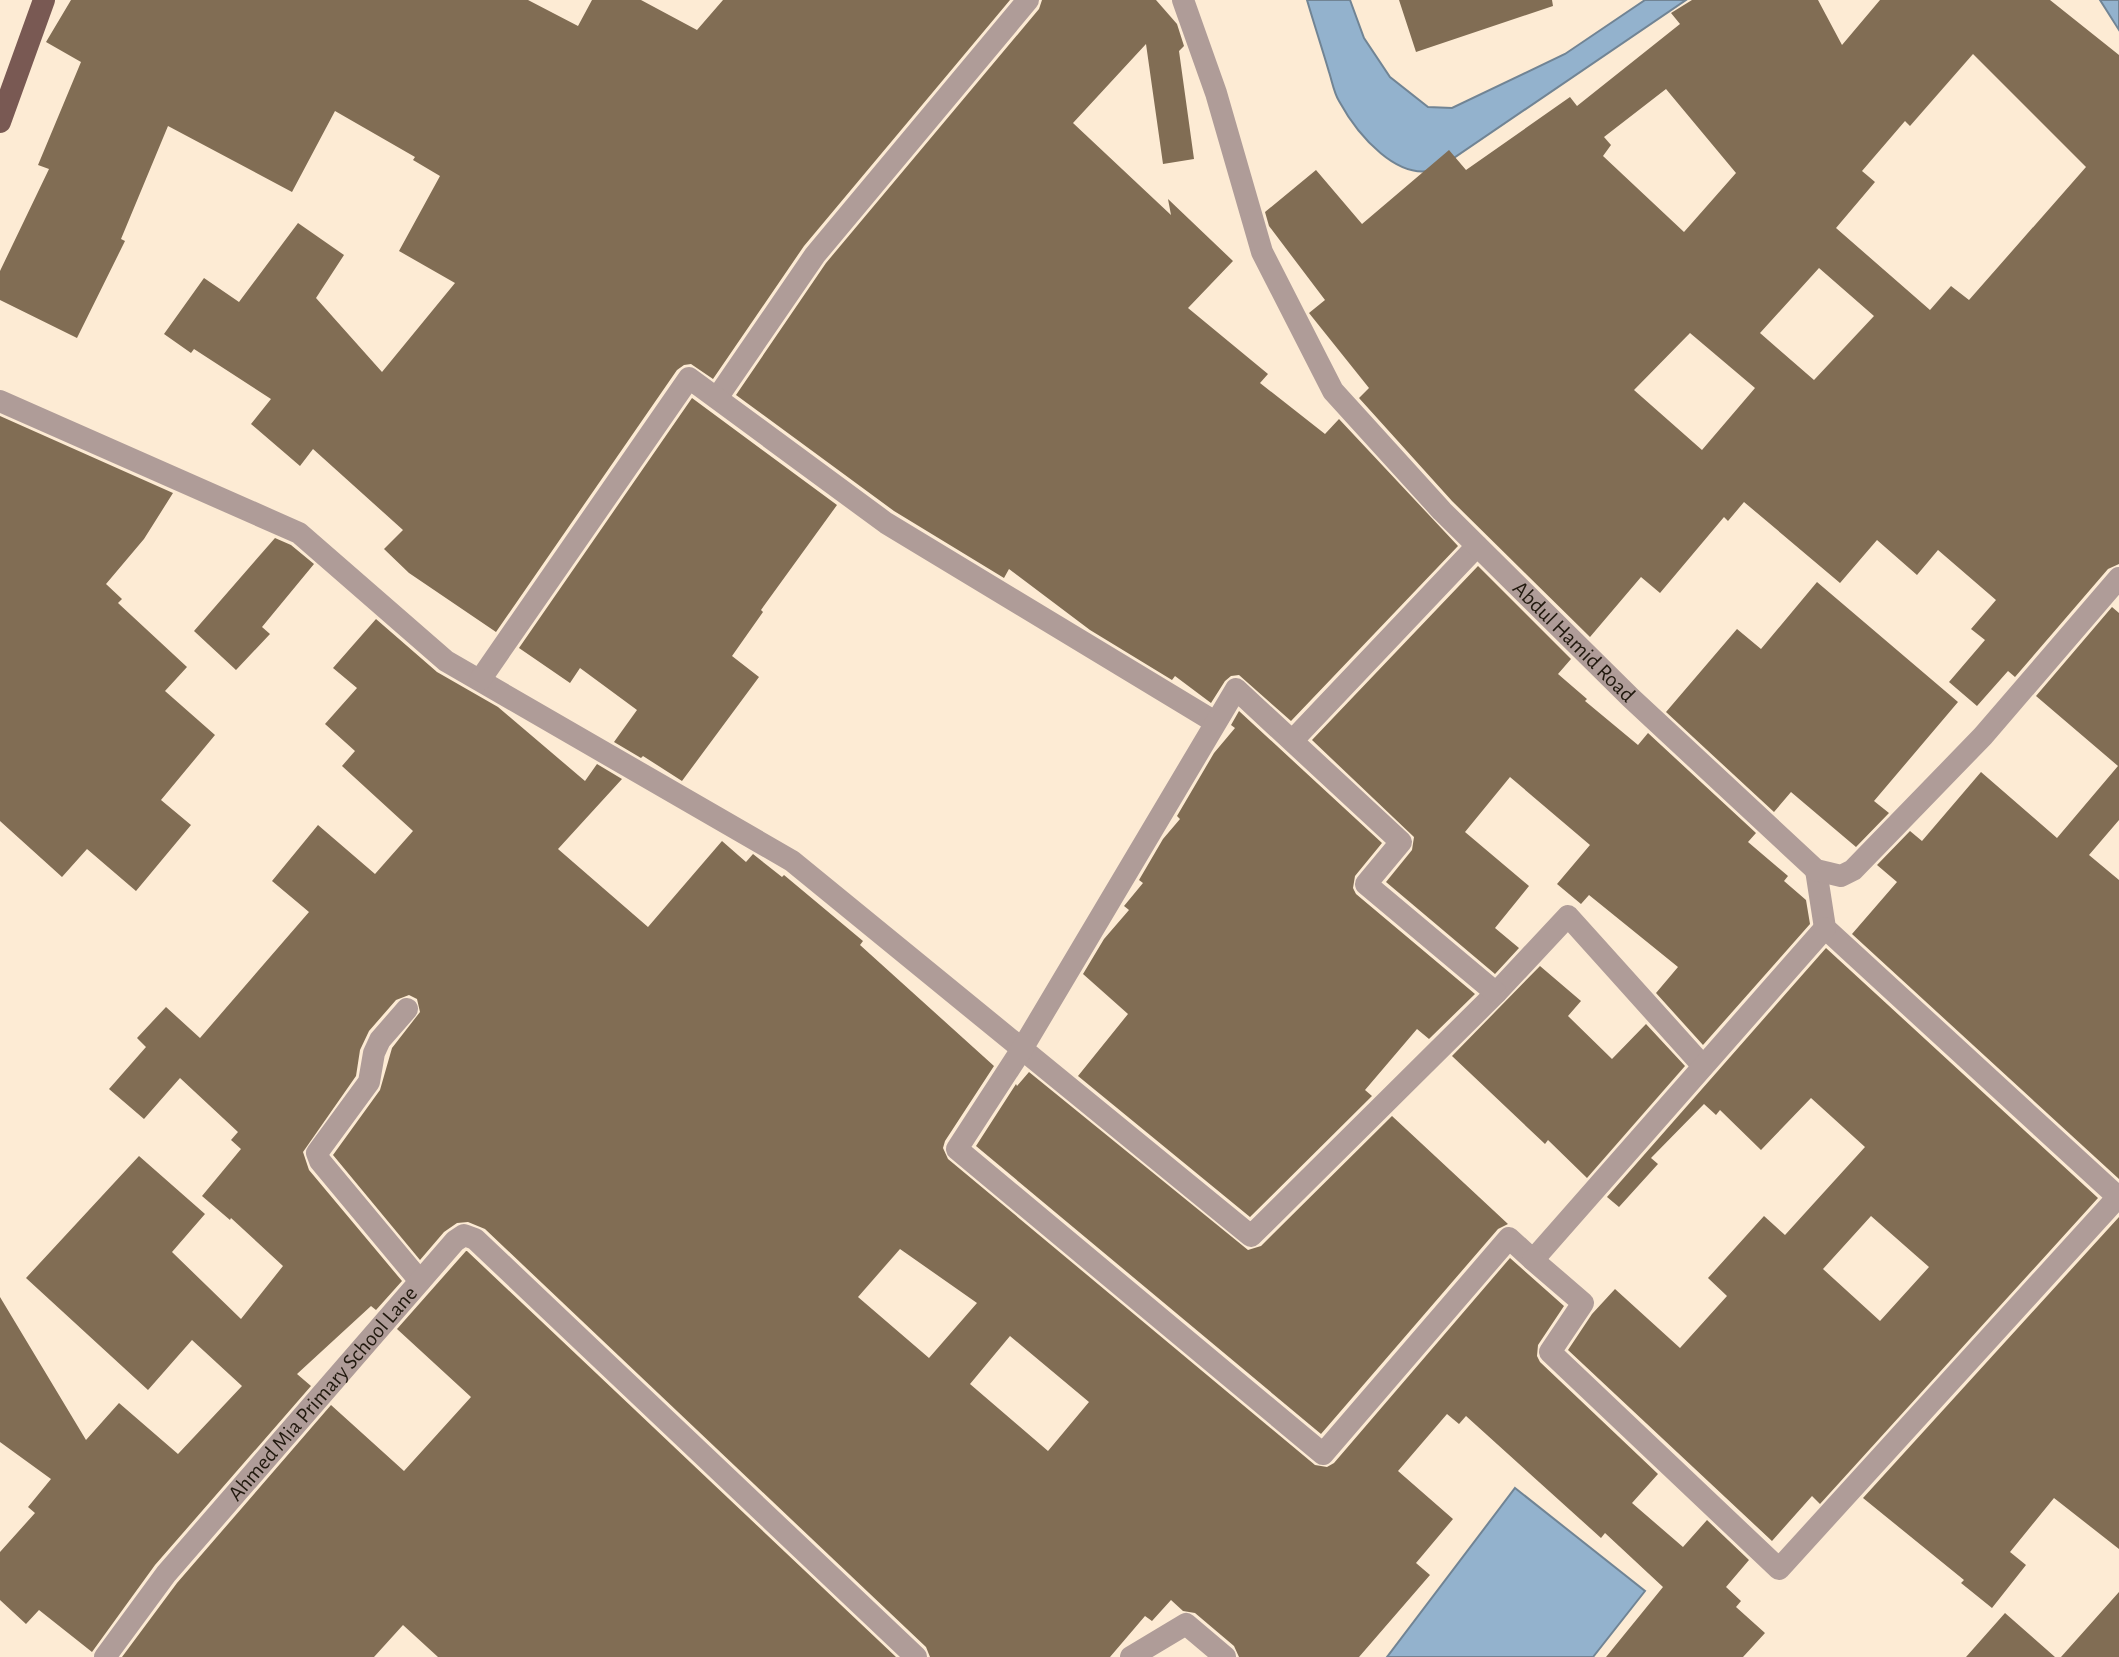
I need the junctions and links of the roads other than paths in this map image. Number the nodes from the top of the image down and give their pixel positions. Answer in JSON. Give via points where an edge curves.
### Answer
{"nodes":[{"id":1,"x":44,"y":0,"type":"edge"},
{"id":2,"x":1028,"y":0,"type":"edge"},
{"id":3,"x":1183,"y":0,"type":"edge"},
{"id":4,"x":0,"y":122,"type":"edge"},
{"id":5,"x":717,"y":398,"type":"junction"},
{"id":6,"x":0,"y":401,"type":"edge"},
{"id":7,"x":1477,"y":546,"type":"junction"},
{"id":8,"x":2119,"y":578,"type":"edge"},
{"id":9,"x":480,"y":680,"type":"junction"},
{"id":10,"x":1215,"y":722,"type":"junction"},
{"id":11,"x":1293,"y":740,"type":"junction"},
{"id":12,"x":1816,"y":870,"type":"junction"},
{"id":13,"x":1825,"y":928,"type":"junction"},
{"id":14,"x":1496,"y":993,"type":"junction"},
{"id":15,"x":407,"y":1009,"type":"dead end"},
{"id":16,"x":1022,"y":1049,"type":"junction"},
{"id":17,"x":1703,"y":1066,"type":"junction"},
{"id":18,"x":2118,"y":1197,"type":"edge"},
{"id":19,"x":1533,"y":1260,"type":"junction"},
{"id":20,"x":420,"y":1281,"type":"junction"},
{"id":21,"x":105,"y":1657,"type":"edge"},
{"id":22,"x":916,"y":1657,"type":"edge"},
{"id":23,"x":1131,"y":1657,"type":"edge"},
{"id":24,"x":1225,"y":1657,"type":"edge"}],
"edges":[{"from":1,"to":4,"type":"main road"},
{"from":2,"to":5,"type":"street","via":[[815,255]]},
{"from":3,"to":7,"type":"street","name":"Abdul Hamid Road","via":[[1262,252],[1333,391]]},
{"from":5,"to":9,"type":"street","via":[[689,378]]},
{"from":5,"to":10,"type":"street","via":[[886,523]]},
{"from":6,"to":9,"type":"street","via":[[299,533],[446,661]]},
{"from":7,"to":11,"type":"street"},
{"from":7,"to":12,"type":"street","name":"Abdul Hamid Road"},
{"from":8,"to":12,"type":"street","via":[[1983,736],[1853,870],[1841,876]]},
{"from":9,"to":16,"type":"street","via":[[792,861]]},
{"from":10,"to":11,"type":"street","via":[[1236,689]]},
{"from":10,"to":16,"type":"street"},
{"from":11,"to":14,"type":"street","via":[[1401,842],[1366,884]]},
{"from":12,"to":13,"type":"street"},
{"from":13,"to":17,"type":"street"},
{"from":13,"to":18,"type":"street"},
{"from":14,"to":16,"type":"street","via":[[1251,1236]]},
{"from":14,"to":17,"type":"street","via":[[1568,916]]},
{"from":15,"to":20,"type":"street","name":"Ahmed Mia Primary School Lane","via":[[380,1040],[369,1082],[317,1153]]},
{"from":16,"to":19,"type":"street","via":[[957,1149],[1323,1454],[1509,1238]]},
{"from":17,"to":19,"type":"street"},
{"from":18,"to":19,"type":"street","via":[[1779,1569],[1550,1352],[1583,1303]]},
{"from":20,"to":21,"type":"street","name":"Ahmed Mia Primary School Lane","via":[[166,1574]]},
{"from":20,"to":22,"type":"street","via":[[455,1241],[464,1235],[475,1239]]},
{"from":23,"to":24,"type":"street","via":[[1186,1624]]}]}
